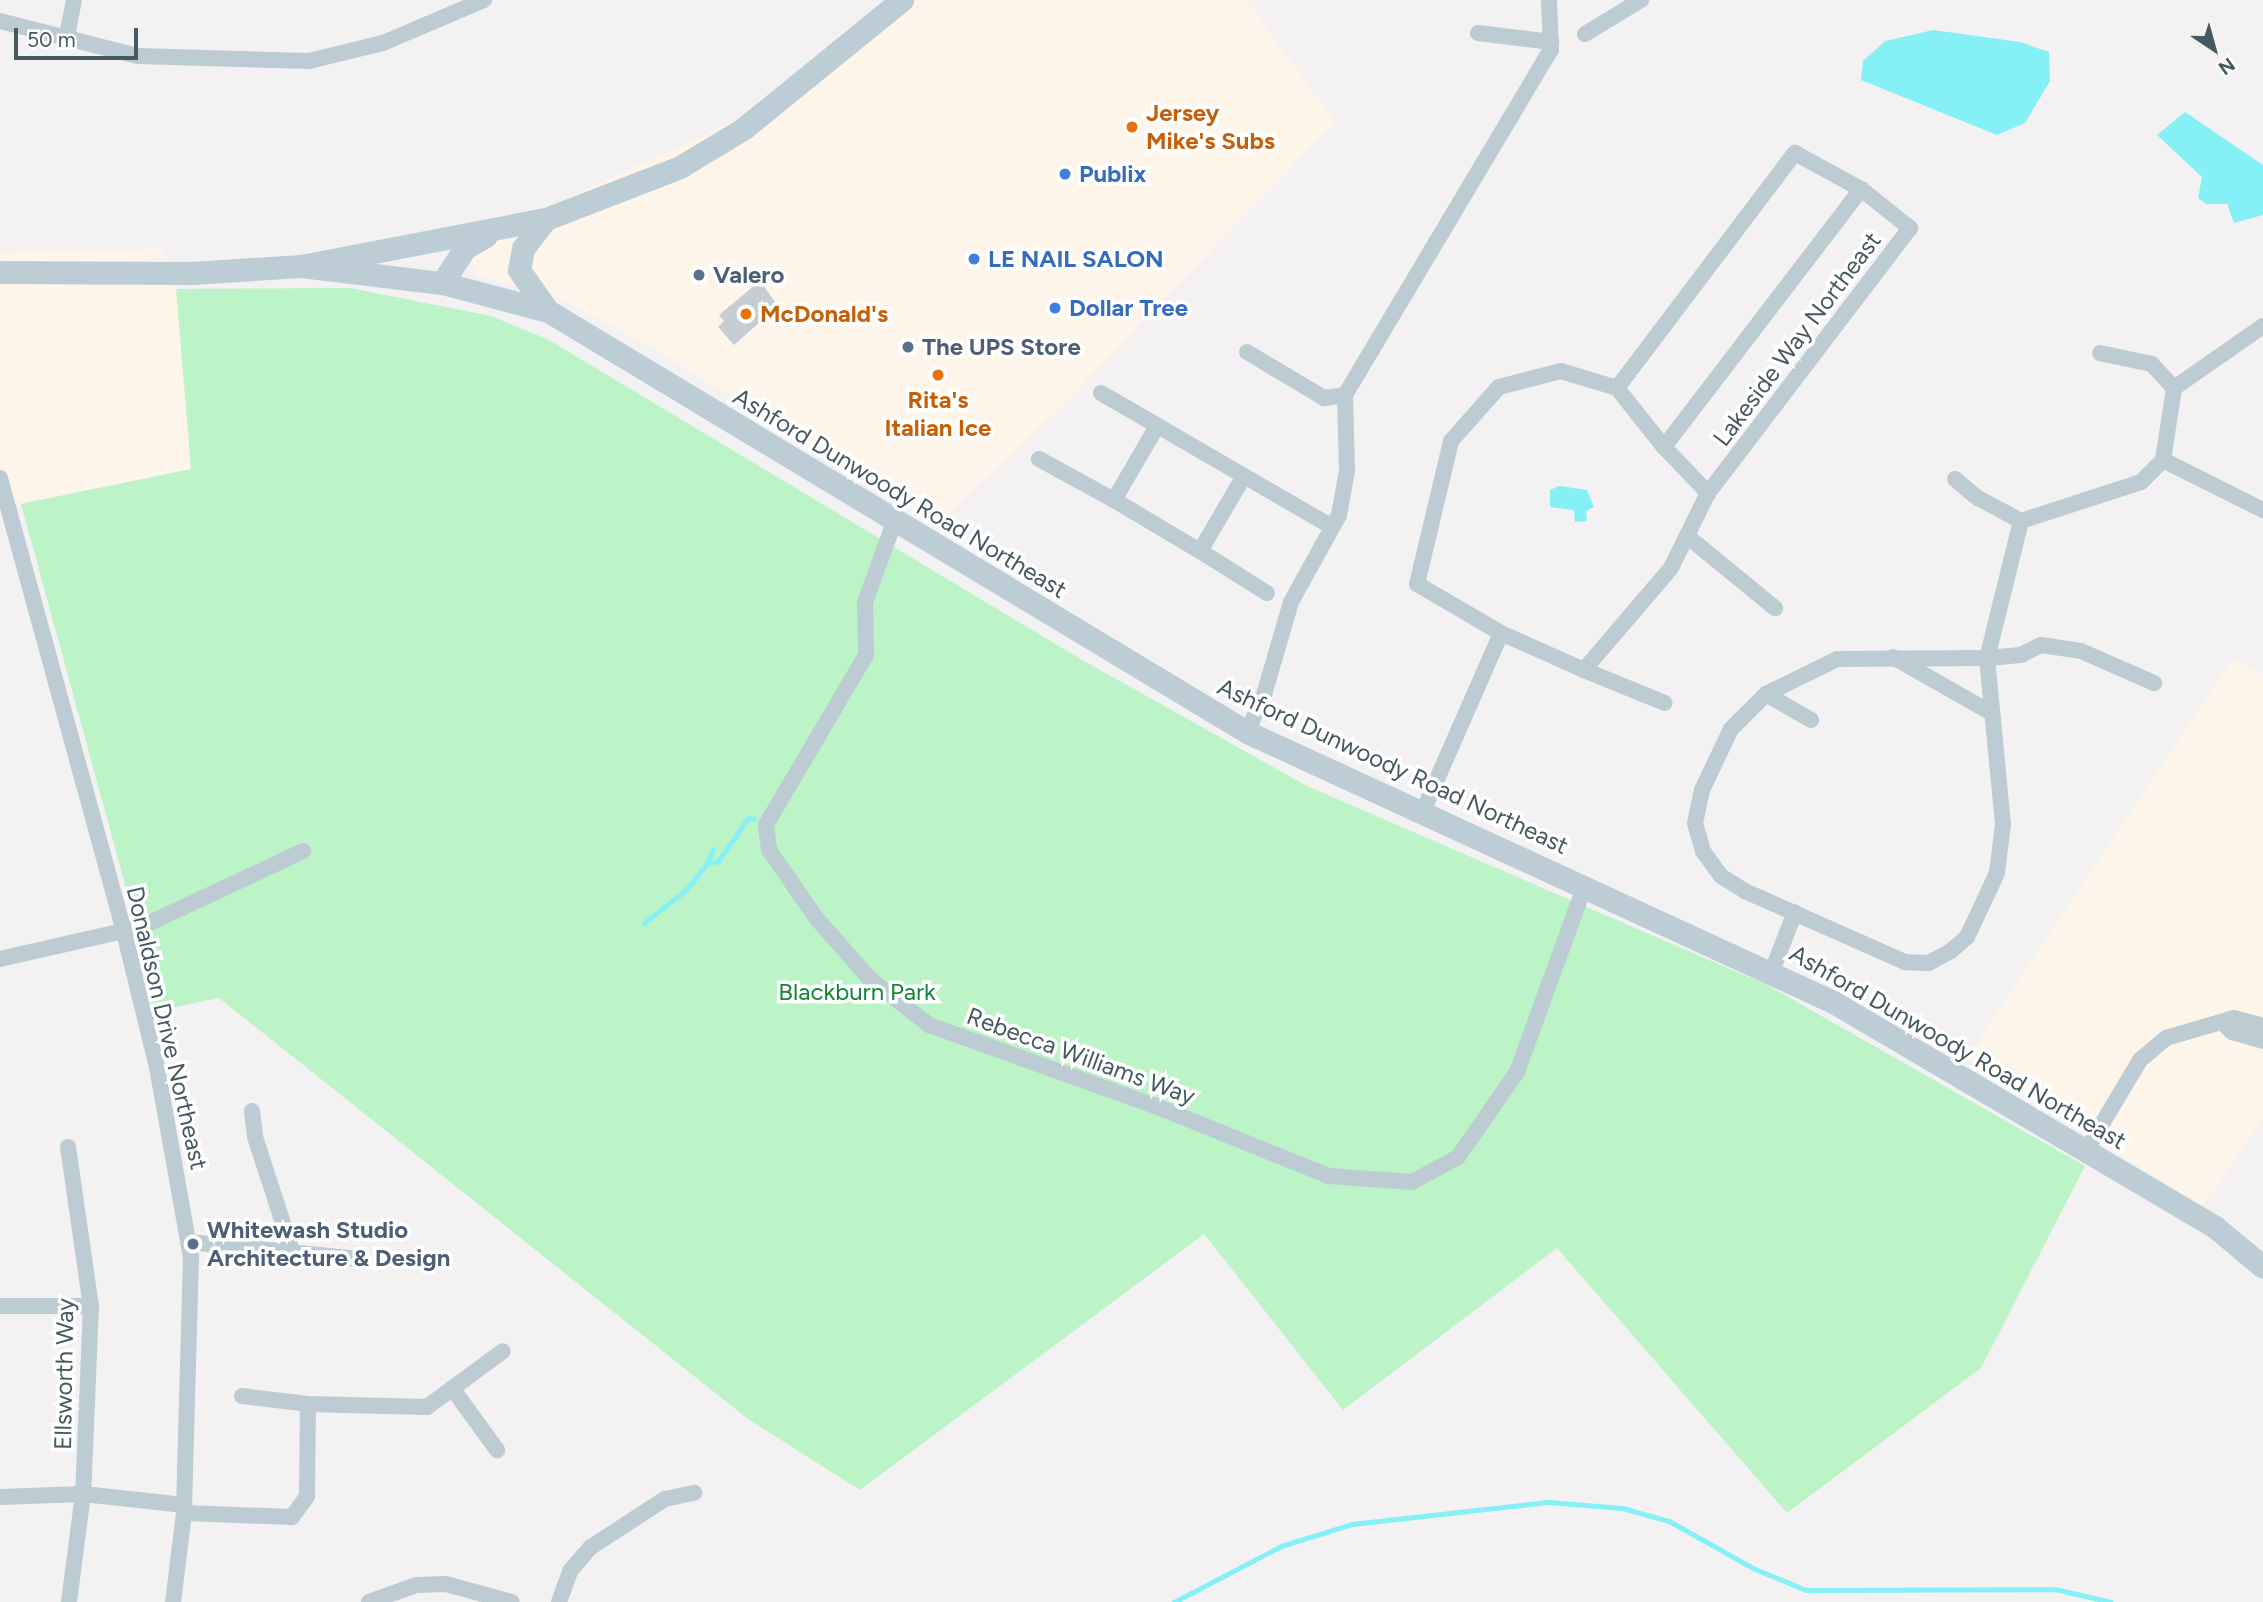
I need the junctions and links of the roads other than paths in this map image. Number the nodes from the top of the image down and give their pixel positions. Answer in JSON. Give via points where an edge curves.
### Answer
{"nodes":[{"id":1,"x":75,"y":0,"type":"edge"},
{"id":2,"x":484,"y":0,"type":"edge"},
{"id":3,"x":902,"y":0,"type":"edge"},
{"id":4,"x":1566,"y":0,"type":"edge"},
{"id":5,"x":1641,"y":0,"type":"edge"},
{"id":6,"x":1551,"y":5,"type":"edge"},
{"id":7,"x":0,"y":21,"type":"edge"},
{"id":8,"x":1478,"y":33,"type":"dead end"},
{"id":9,"x":1585,"y":34,"type":"dead end"},
{"id":10,"x":66,"y":41,"type":"junction"},
{"id":11,"x":1551,"y":42,"type":"junction"},
{"id":12,"x":1861,"y":189,"type":"junction"},
{"id":13,"x":546,"y":219,"type":"junction"},
{"id":14,"x":490,"y":233,"type":"junction"},
{"id":15,"x":300,"y":266,"type":"junction"},
{"id":16,"x":0,"y":272,"type":"edge"},
{"id":17,"x":442,"y":284,"type":"junction"},
{"id":18,"x":548,"y":311,"type":"junction"},
{"id":19,"x":2263,"y":326,"type":"edge"},
{"id":20,"x":1247,"y":352,"type":"dead end"},
{"id":21,"x":2100,"y":353,"type":"dead end"},
{"id":22,"x":1617,"y":388,"type":"junction"},
{"id":23,"x":2174,"y":388,"type":"junction"},
{"id":24,"x":1101,"y":393,"type":"dead end"},
{"id":25,"x":1345,"y":395,"type":"junction"},
{"id":26,"x":1157,"y":426,"type":"junction"},
{"id":27,"x":1664,"y":447,"type":"junction"},
{"id":28,"x":1039,"y":459,"type":"dead end"},
{"id":29,"x":2163,"y":460,"type":"junction"},
{"id":30,"x":1244,"y":476,"type":"junction"},
{"id":31,"x":0,"y":478,"type":"edge"},
{"id":32,"x":1955,"y":478,"type":"dead end"},
{"id":33,"x":1708,"y":494,"type":"junction"},
{"id":34,"x":1114,"y":500,"type":"junction"},
{"id":35,"x":2263,"y":510,"type":"edge"},
{"id":36,"x":895,"y":520,"type":"junction"},
{"id":37,"x":2021,"y":520,"type":"junction"},
{"id":38,"x":1332,"y":527,"type":"junction"},
{"id":39,"x":1687,"y":536,"type":"junction"},
{"id":40,"x":8,"y":537,"type":"edge"},
{"id":41,"x":1200,"y":551,"type":"junction"},
{"id":42,"x":1267,"y":593,"type":"dead end"},
{"id":43,"x":1775,"y":608,"type":"dead end"},
{"id":44,"x":1501,"y":632,"type":"junction"},
{"id":45,"x":1894,"y":657,"type":"junction"},
{"id":46,"x":1987,"y":658,"type":"junction"},
{"id":47,"x":1584,"y":670,"type":"junction"},
{"id":48,"x":2154,"y":683,"type":"dead end"},
{"id":49,"x":1766,"y":694,"type":"junction"},
{"id":50,"x":1665,"y":703,"type":"dead end"},
{"id":51,"x":1988,"y":711,"type":"junction"},
{"id":52,"x":1811,"y":720,"type":"dead end"},
{"id":53,"x":1247,"y":732,"type":"junction"},
{"id":54,"x":1423,"y":811,"type":"junction"},
{"id":55,"x":303,"y":851,"type":"dead end"},
{"id":56,"x":1585,"y":885,"type":"junction"},
{"id":57,"x":1795,"y":912,"type":"junction"},
{"id":58,"x":124,"y":932,"type":"junction"},
{"id":59,"x":0,"y":959,"type":"edge"},
{"id":60,"x":1772,"y":971,"type":"junction"},
{"id":61,"x":2222,"y":1021,"type":"junction"},
{"id":62,"x":2263,"y":1026,"type":"edge"},
{"id":63,"x":2263,"y":1041,"type":"edge"},
{"id":64,"x":252,"y":1111,"type":"dead end"},
{"id":65,"x":68,"y":1147,"type":"dead end"},
{"id":66,"x":2087,"y":1149,"type":"junction"},
{"id":67,"x":189,"y":1242,"type":"junction"},
{"id":68,"x":292,"y":1251,"type":"junction"},
{"id":69,"x":359,"y":1259,"type":"dead end"},
{"id":70,"x":2263,"y":1267,"type":"edge"},
{"id":71,"x":0,"y":1306,"type":"edge"},
{"id":72,"x":91,"y":1306,"type":"junction"},
{"id":73,"x":503,"y":1351,"type":"dead end"},
{"id":74,"x":452,"y":1388,"type":"junction"},
{"id":75,"x":242,"y":1396,"type":"dead end"},
{"id":76,"x":308,"y":1404,"type":"junction"},
{"id":77,"x":497,"y":1450,"type":"dead end"},
{"id":78,"x":694,"y":1493,"type":"dead end"},
{"id":79,"x":83,"y":1494,"type":"junction"},
{"id":80,"x":0,"y":1497,"type":"edge"},
{"id":81,"x":184,"y":1509,"type":"junction"},
{"id":82,"x":69,"y":1602,"type":"edge"},
{"id":83,"x":173,"y":1602,"type":"edge"},
{"id":84,"x":369,"y":1602,"type":"edge"},
{"id":85,"x":512,"y":1602,"type":"edge"},
{"id":86,"x":559,"y":1602,"type":"edge"}],
"edges":[{"from":1,"to":10,"type":"street"},
{"from":2,"to":10,"type":"street","via":[[383,43],[309,61],[187,61]]},
{"from":3,"to":13,"type":"main road","via":[[743,129],[680,167]]},
{"from":4,"to":6,"type":"street"},
{"from":5,"to":9,"type":"street"},
{"from":6,"to":11,"type":"street"},
{"from":7,"to":10,"type":"street"},
{"from":8,"to":11,"type":"street"},
{"from":11,"to":25,"type":"street"},
{"from":12,"to":22,"type":"street","name":"Lakeside Way Northeast","via":[[1795,153]]},
{"from":12,"to":27,"type":"street","name":"Lakeside Way Northeast"},
{"from":12,"to":33,"type":"street","name":"Lakeside Way Northeast","via":[[1910,228]]},
{"from":13,"to":14,"type":"main road"},
{"from":13,"to":18,"type":"main road","via":[[523,248],[519,270]]},
{"from":14,"to":15,"type":"main road"},
{"from":14,"to":17,"type":"main road","via":[[465,248]]},
{"from":15,"to":16,"type":"main road","via":[[192,273]]},
{"from":15,"to":17,"type":"main road","name":"Ashford Dunwoody Road Northeast"},
{"from":17,"to":18,"type":"main road","name":"Ashford Dunwoody Road Northeast","via":[[503,295]]},
{"from":18,"to":36,"type":"main road","name":"Ashford Dunwoody Road Northeast"},
{"from":19,"to":23,"type":"street"},
{"from":20,"to":25,"type":"street","via":[[1324,398]]},
{"from":21,"to":23,"type":"street","via":[[2152,364]]},
{"from":22,"to":27,"type":"street"},
{"from":22,"to":44,"type":"street","via":[[1561,371],[1499,387],[1451,441],[1417,584]]},
{"from":23,"to":29,"type":"street"},
{"from":24,"to":26,"type":"street"},
{"from":25,"to":38,"type":"street","via":[[1347,471]]},
{"from":26,"to":30,"type":"street"},
{"from":26,"to":34,"type":"street"},
{"from":27,"to":33,"type":"street"},
{"from":28,"to":34,"type":"street"},
{"from":29,"to":35,"type":"street"},
{"from":29,"to":37,"type":"street","via":[[2141,482]]},
{"from":30,"to":38,"type":"street"},
{"from":30,"to":41,"type":"street"},
{"from":31,"to":40,"type":"street","name":"Donaldson Drive Northeast"},
{"from":32,"to":37,"type":"street","via":[[1978,498]]},
{"from":33,"to":39,"type":"street","name":"Lakeside Way Northeast"},
{"from":34,"to":41,"type":"street"},
{"from":36,"to":53,"type":"main road","name":"Ashford Dunwoody Road Northeast"},
{"from":36,"to":56,"type":"street","name":"Rebecca Williams Way","via":[[865,602],[866,655],[766,825],[769,850],[817,919],[870,979],[929,1025],[1153,1105],[1328,1176],[1412,1182],[1458,1157],[1517,1072]]},
{"from":37,"to":46,"type":"street"},
{"from":38,"to":53,"type":"street","via":[[1291,602],[1263,698]]},
{"from":39,"to":43,"type":"street"},
{"from":39,"to":47,"type":"street","name":"Lakeside Way Northeast","via":[[1671,568]]},
{"from":40,"to":58,"type":"street","name":"Donaldson Drive Northeast"},
{"from":41,"to":42,"type":"street"},
{"from":44,"to":47,"type":"street"},
{"from":44,"to":54,"type":"street"},
{"from":45,"to":46,"type":"street"},
{"from":45,"to":49,"type":"street","via":[[1837,659]]},
{"from":45,"to":51,"type":"street"},
{"from":46,"to":48,"type":"street","via":[[2021,655],[2041,645],[2081,651]]},
{"from":46,"to":51,"type":"street"},
{"from":47,"to":50,"type":"street"},
{"from":49,"to":52,"type":"street"},
{"from":49,"to":57,"type":"street","via":[[1731,729],[1702,790],[1695,823],[1703,851],[1721,876]]},
{"from":51,"to":57,"type":"street","via":[[2003,824],[1997,873],[1967,937],[1928,962],[1905,962]]},
{"from":53,"to":54,"type":"main road","name":"Ashford Dunwoody Road Northeast"},
{"from":54,"to":56,"type":"main road","name":"Ashford Dunwoody Road Northeast"},
{"from":55,"to":58,"type":"street"},
{"from":56,"to":60,"type":"main road","name":"Ashford Dunwoody Road Northeast"},
{"from":57,"to":60,"type":"street"},
{"from":58,"to":59,"type":"street"},
{"from":58,"to":67,"type":"street","name":"Donaldson Drive Northeast","via":[[157,1067]]},
{"from":60,"to":66,"type":"main road","name":"Ashford Dunwoody Road Northeast","via":[[1901,1039]]},
{"from":61,"to":62,"type":"street","via":[[2234,1018]]},
{"from":61,"to":63,"type":"street","via":[[2232,1032]]},
{"from":61,"to":66,"type":"street","via":[[2166,1038],[2140,1060]]},
{"from":64,"to":68,"type":"street","via":[[255,1137]]},
{"from":65,"to":72,"type":"street","name":"Ellsworth Way"},
{"from":66,"to":70,"type":"main road","name":"Ashford Dunwoody Road Northeast","via":[[2215,1227]]},
{"from":67,"to":68,"type":"street"},
{"from":67,"to":81,"type":"street","name":"Donaldson Drive Northeast"},
{"from":68,"to":69,"type":"street"},
{"from":71,"to":72,"type":"street"},
{"from":72,"to":79,"type":"street","name":"Ellsworth Way"},
{"from":73,"to":74,"type":"street"},
{"from":74,"to":76,"type":"street","via":[[427,1407]]},
{"from":74,"to":77,"type":"street"},
{"from":75,"to":76,"type":"street"},
{"from":76,"to":81,"type":"street","via":[[307,1496],[292,1517]]},
{"from":78,"to":86,"type":"street","via":[[665,1499],[599,1541],[570,1571]]},
{"from":79,"to":80,"type":"street"},
{"from":79,"to":81,"type":"street"},
{"from":79,"to":82,"type":"street","name":"Ellsworth Way"},
{"from":81,"to":83,"type":"street","name":"Donaldson Drive Northeast"},
{"from":84,"to":85,"type":"street","via":[[416,1585],[446,1584]]}]}
